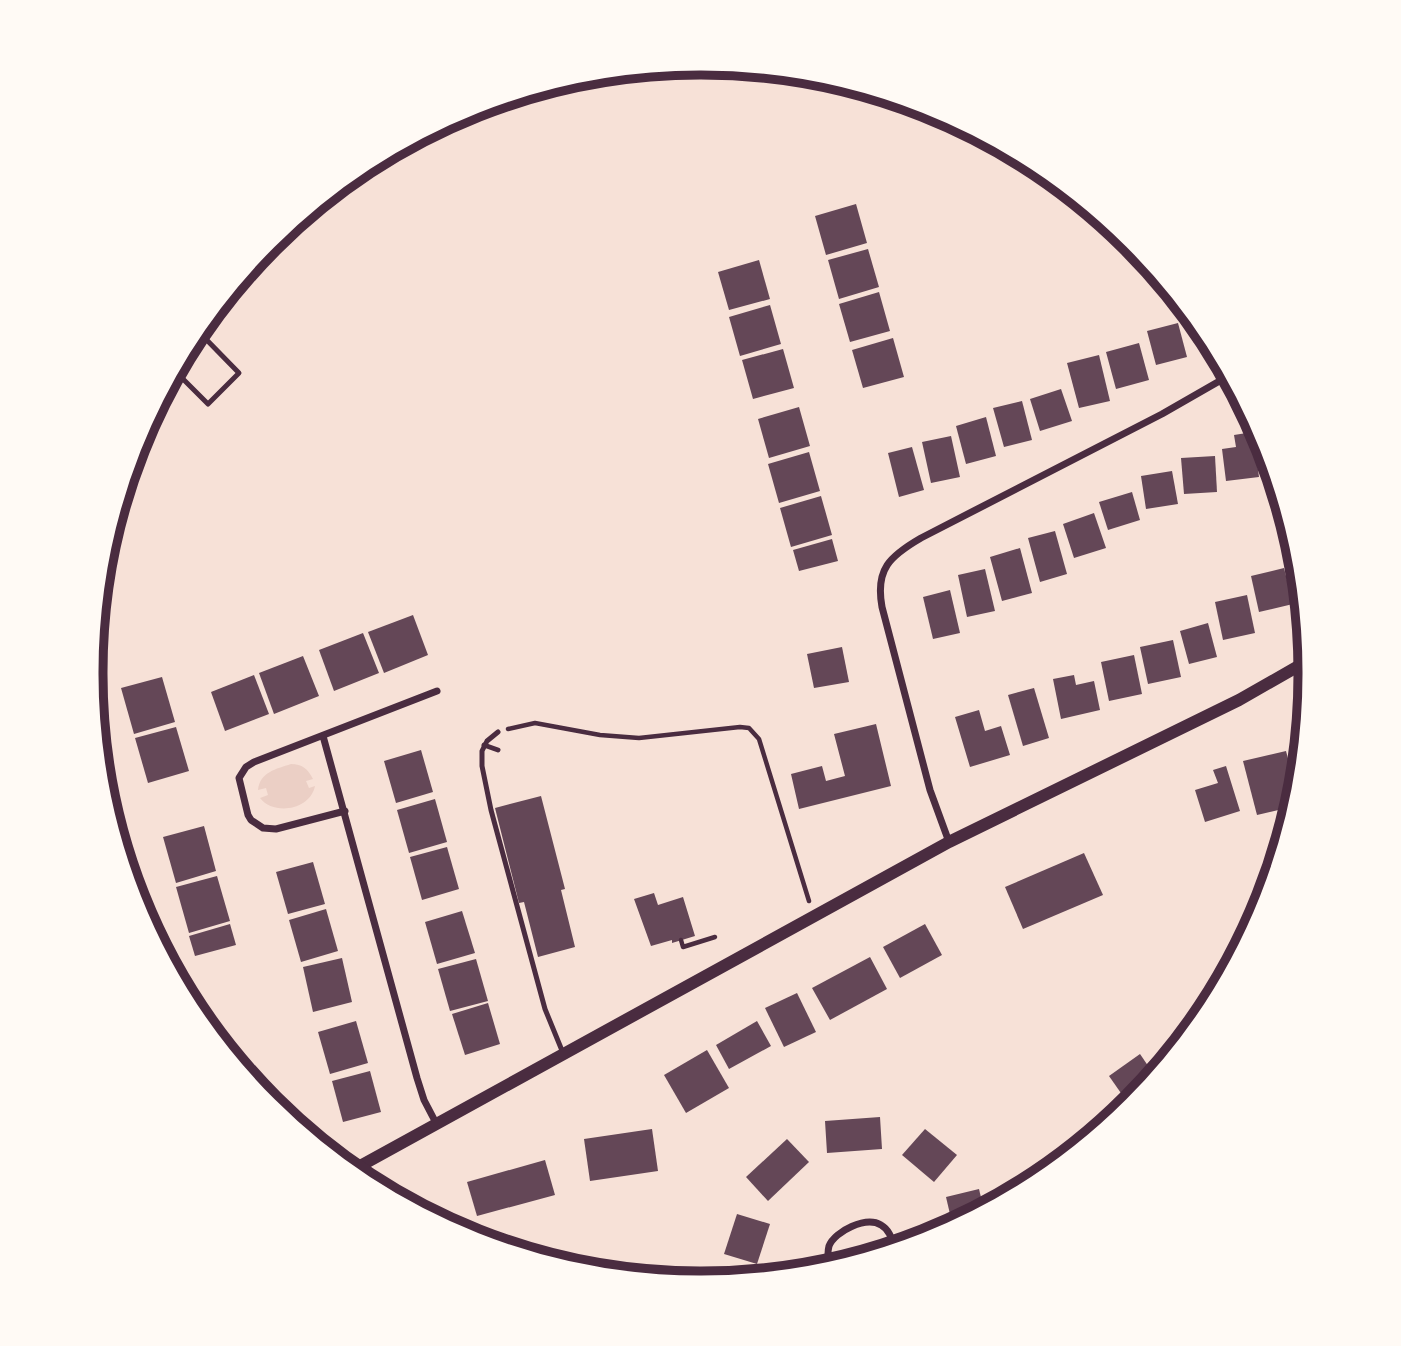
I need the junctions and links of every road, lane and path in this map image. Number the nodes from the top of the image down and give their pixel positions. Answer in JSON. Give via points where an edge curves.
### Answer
{"nodes":[{"id":1,"x":205,"y":338,"type":"edge"},
{"id":2,"x":181,"y":377,"type":"edge"},
{"id":3,"x":1221,"y":380,"type":"edge"},
{"id":4,"x":1298,"y":666,"type":"edge"},
{"id":5,"x":438,"y":691,"type":"dead end"},
{"id":6,"x":498,"y":732,"type":"joint"},
{"id":7,"x":323,"y":736,"type":"junction"},
{"id":8,"x":484,"y":745,"type":"junction"},
{"id":9,"x":498,"y":750,"type":"dead end"},
{"id":10,"x":345,"y":811,"type":"junction"},
{"id":11,"x":949,"y":842,"type":"junction"},
{"id":12,"x":814,"y":915,"type":"junction"},
{"id":13,"x":715,"y":937,"type":"dead end"},
{"id":14,"x":681,"y":940,"type":"dead end"},
{"id":15,"x":563,"y":1053,"type":"junction"},
{"id":16,"x":436,"y":1123,"type":"junction"},
{"id":17,"x":361,"y":1165,"type":"edge"},
{"id":18,"x":891,"y":1239,"type":"edge"},
{"id":19,"x":828,"y":1256,"type":"edge"}],
"edges":[{"from":1,"to":2,"type":"lane","via":[[239,373],[208,404]]},
{"from":3,"to":11,"type":"street","via":[[921,538],[884,567],[879,589],[883,615],[930,790]]},
{"from":4,"to":11,"type":"street","via":[[1239,700]]},
{"from":5,"to":7,"type":"street"},
{"from":6,"to":8,"type":"lane"},
{"from":6,"to":12,"type":"path","via":[[535,723],[623,738],[749,728],[759,739]]},
{"from":7,"to":10,"type":"street"},
{"from":7,"to":10,"type":"street","via":[[246,766],[239,778],[245,807],[251,820],[269,829]]},
{"from":8,"to":9,"type":"lane"},
{"from":8,"to":15,"type":"lane","via":[[482,766],[515,905]]},
{"from":10,"to":16,"type":"street","via":[[421,1090]]},
{"from":11,"to":12,"type":"street"},
{"from":12,"to":15,"type":"street"},
{"from":13,"to":14,"type":"path","via":[[683,947]]},
{"from":15,"to":16,"type":"street"},
{"from":16,"to":17,"type":"street"},
{"from":18,"to":19,"type":"street","via":[[879,1223],[858,1225],[834,1238]]}]}
